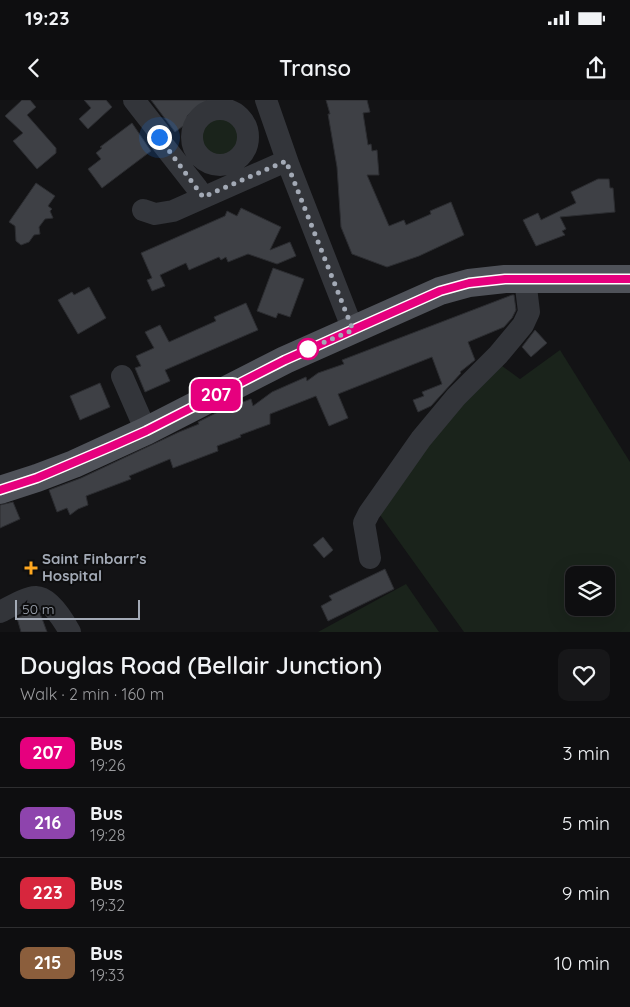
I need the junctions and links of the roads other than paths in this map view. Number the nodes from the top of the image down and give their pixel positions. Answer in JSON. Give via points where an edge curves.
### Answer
{"nodes":[{"id":1,"x":134,"y":100,"type":"edge"},
{"id":2,"x":266,"y":100,"type":"edge"},
{"id":3,"x":159,"y":132,"type":"junction"},
{"id":4,"x":286,"y":161,"type":"junction"},
{"id":5,"x":189,"y":178,"type":"junction"},
{"id":6,"x":203,"y":197,"type":"junction"},
{"id":7,"x":143,"y":210,"type":"dead end"},
{"id":8,"x":526,"y":279,"type":"junction"},
{"id":9,"x":630,"y":279,"type":"edge"},
{"id":10,"x":353,"y":330,"type":"junction"},
{"id":11,"x":122,"y":376,"type":"dead end"},
{"id":12,"x":146,"y":431,"type":"junction"},
{"id":13,"x":0,"y":490,"type":"edge"},
{"id":14,"x":370,"y":558,"type":"dead end"},
{"id":15,"x":0,"y":612,"type":"edge"},
{"id":16,"x":70,"y":632,"type":"edge"}],
"edges":[{"from":1,"to":3,"type":"street"},
{"from":2,"to":4,"type":"street"},
{"from":3,"to":5,"type":"street","via":[[161,142]]},
{"from":3,"to":5,"type":"street","via":[[199,151]]},
{"from":4,"to":6,"type":"street"},
{"from":4,"to":10,"type":"street"},
{"from":5,"to":6,"type":"street"},
{"from":6,"to":7,"type":"street","via":[[173,211],[155,214]]},
{"from":8,"to":9,"type":"main road"},
{"from":8,"to":10,"type":"main road","via":[[483,281],[440,291]]},
{"from":8,"to":14,"type":"street","via":[[529,312],[523,325],[421,439],[369,513],[364,523]]},
{"from":10,"to":12,"type":"main road","via":[[278,363]]},
{"from":11,"to":12,"type":"street"},
{"from":12,"to":13,"type":"main road","via":[[74,464]]},
{"from":15,"to":16,"type":"street","via":[[34,596],[45,599]]}]}
